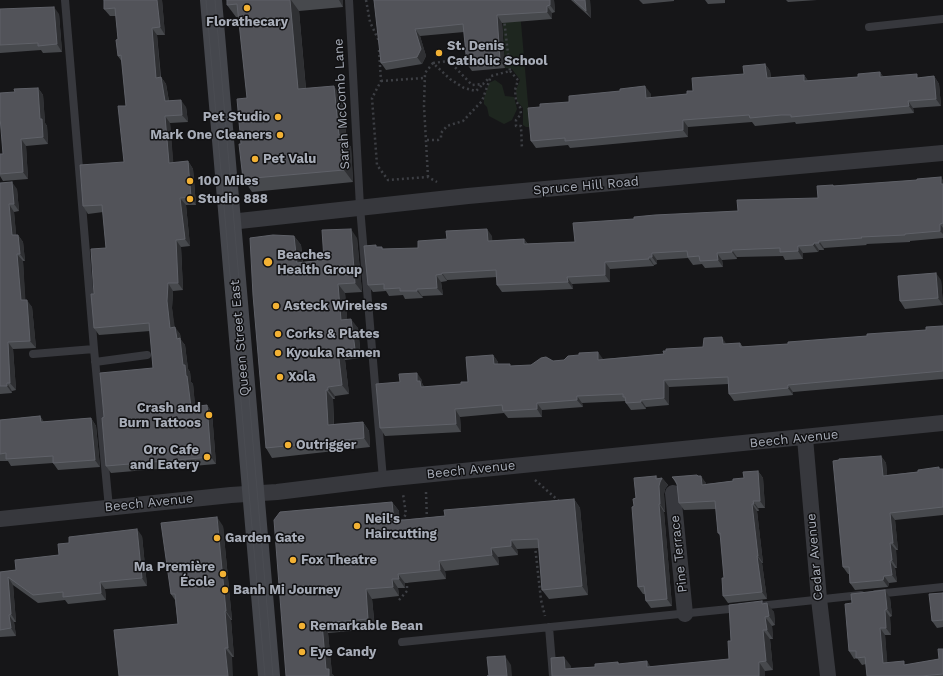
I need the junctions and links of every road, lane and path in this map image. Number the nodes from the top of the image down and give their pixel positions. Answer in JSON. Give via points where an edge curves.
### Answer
{"nodes":[{"id":1,"x":65,"y":0,"type":"edge"},
{"id":2,"x":211,"y":0,"type":"edge"},
{"id":3,"x":349,"y":0,"type":"edge"},
{"id":4,"x":366,"y":0,"type":"edge"},
{"id":5,"x":504,"y":16,"type":"edge"},
{"id":6,"x":943,"y":19,"type":"edge"},
{"id":7,"x":869,"y":27,"type":"dead end"},
{"id":8,"x":433,"y":63,"type":"junction"},
{"id":9,"x":510,"y":71,"type":"junction"},
{"id":10,"x":491,"y":76,"type":"junction"},
{"id":11,"x":424,"y":78,"type":"junction"},
{"id":12,"x":381,"y":82,"type":"junction"},
{"id":13,"x":483,"y":84,"type":"junction"},
{"id":14,"x":427,"y":140,"type":"junction"},
{"id":15,"x":522,"y":149,"type":"dead end"},
{"id":16,"x":943,"y":153,"type":"edge"},
{"id":17,"x":428,"y":177,"type":"junction"},
{"id":18,"x":436,"y":181,"type":"dead end"},
{"id":19,"x":360,"y":207,"type":"junction"},
{"id":20,"x":230,"y":222,"type":"junction"},
{"id":21,"x":94,"y":349,"type":"junction"},
{"id":22,"x":33,"y":354,"type":"dead end"},
{"id":23,"x":147,"y":355,"type":"dead end"},
{"id":24,"x":95,"y":362,"type":"junction"},
{"id":25,"x":943,"y":424,"type":"edge"},
{"id":26,"x":805,"y":438,"type":"junction"},
{"id":27,"x":383,"y":479,"type":"junction"},
{"id":28,"x":534,"y":479,"type":"dead end"},
{"id":29,"x":253,"y":493,"type":"junction"},
{"id":30,"x":673,"y":493,"type":"dead end"},
{"id":31,"x":403,"y":495,"type":"dead end"},
{"id":32,"x":426,"y":498,"type":"dead end"},
{"id":33,"x":560,"y":507,"type":"edge"},
{"id":34,"x":110,"y":508,"type":"junction"},
{"id":35,"x":0,"y":519,"type":"edge"},
{"id":36,"x":421,"y":523,"type":"edge"},
{"id":37,"x":402,"y":525,"type":"edge"},
{"id":38,"x":534,"y":540,"type":"edge"},
{"id":39,"x":406,"y":576,"type":"edge"},
{"id":40,"x":943,"y":587,"type":"edge"},
{"id":41,"x":819,"y":599,"type":"junction"},
{"id":42,"x":399,"y":600,"type":"dead end"},
{"id":43,"x":685,"y":614,"type":"junction"},
{"id":44,"x":549,"y":627,"type":"junction"},
{"id":45,"x":402,"y":642,"type":"dead end"},
{"id":46,"x":269,"y":676,"type":"edge"},
{"id":47,"x":553,"y":676,"type":"edge"},
{"id":48,"x":828,"y":676,"type":"edge"}],
"edges":[{"from":1,"to":21,"type":"lane"},
{"from":2,"to":20,"type":"main road","name":"Queen Street East"},
{"from":3,"to":19,"type":"lane","name":"Sarah McComb Lane"},
{"from":4,"to":12,"type":"path","via":[[370,22],[379,41]]},
{"from":5,"to":9,"type":"path"},
{"from":6,"to":7,"type":"lane"},
{"from":8,"to":11,"type":"path"},
{"from":8,"to":13,"type":"path","via":[[449,61],[472,85]]},
{"from":8,"to":13,"type":"path","via":[[464,88],[476,91]]},
{"from":9,"to":10,"type":"path"},
{"from":9,"to":15,"type":"path","via":[[518,80],[515,90],[521,114],[516,120],[516,126],[521,126]]},
{"from":10,"to":13,"type":"path"},
{"from":10,"to":14,"type":"path","via":[[482,101],[463,121],[447,126],[438,140]]},
{"from":11,"to":12,"type":"path"},
{"from":11,"to":14,"type":"path"},
{"from":12,"to":17,"type":"path","via":[[372,98],[377,166],[388,180]]},
{"from":14,"to":17,"type":"path"},
{"from":16,"to":19,"type":"street","name":"Spruce Hill Road"},
{"from":17,"to":18,"type":"path"},
{"from":19,"to":20,"type":"street","name":"Spruce Hill Road"},
{"from":19,"to":27,"type":"lane","name":"Sarah McComb Lane"},
{"from":20,"to":29,"type":"main road","name":"Queen Street East"},
{"from":21,"to":22,"type":"lane"},
{"from":21,"to":24,"type":"lane"},
{"from":23,"to":24,"type":"lane"},
{"from":24,"to":34,"type":"lane"},
{"from":25,"to":26,"type":"street","name":"Beech Avenue"},
{"from":26,"to":27,"type":"street","name":"Beech Avenue"},
{"from":26,"to":41,"type":"street","name":"Cedar Avenue"},
{"from":27,"to":29,"type":"street","name":"Beech Avenue"},
{"from":28,"to":33,"type":"path","via":[[560,501]]},
{"from":29,"to":34,"type":"street","name":"Beech Avenue"},
{"from":29,"to":46,"type":"main road","name":"Queen Street East"},
{"from":30,"to":43,"type":"street","name":"Pine Terrace"},
{"from":31,"to":37,"type":"path","via":[[406,514]]},
{"from":32,"to":36,"type":"path","via":[[427,523]]},
{"from":34,"to":35,"type":"street","name":"Beech Avenue"},
{"from":38,"to":44,"type":"path","via":[[541,600]]},
{"from":39,"to":42,"type":"path","via":[[407,590]]},
{"from":40,"to":41,"type":"lane"},
{"from":41,"to":43,"type":"lane"},
{"from":41,"to":48,"type":"street","name":"Cedar Avenue"},
{"from":43,"to":44,"type":"lane"},
{"from":44,"to":45,"type":"lane"},
{"from":44,"to":47,"type":"lane"}]}
